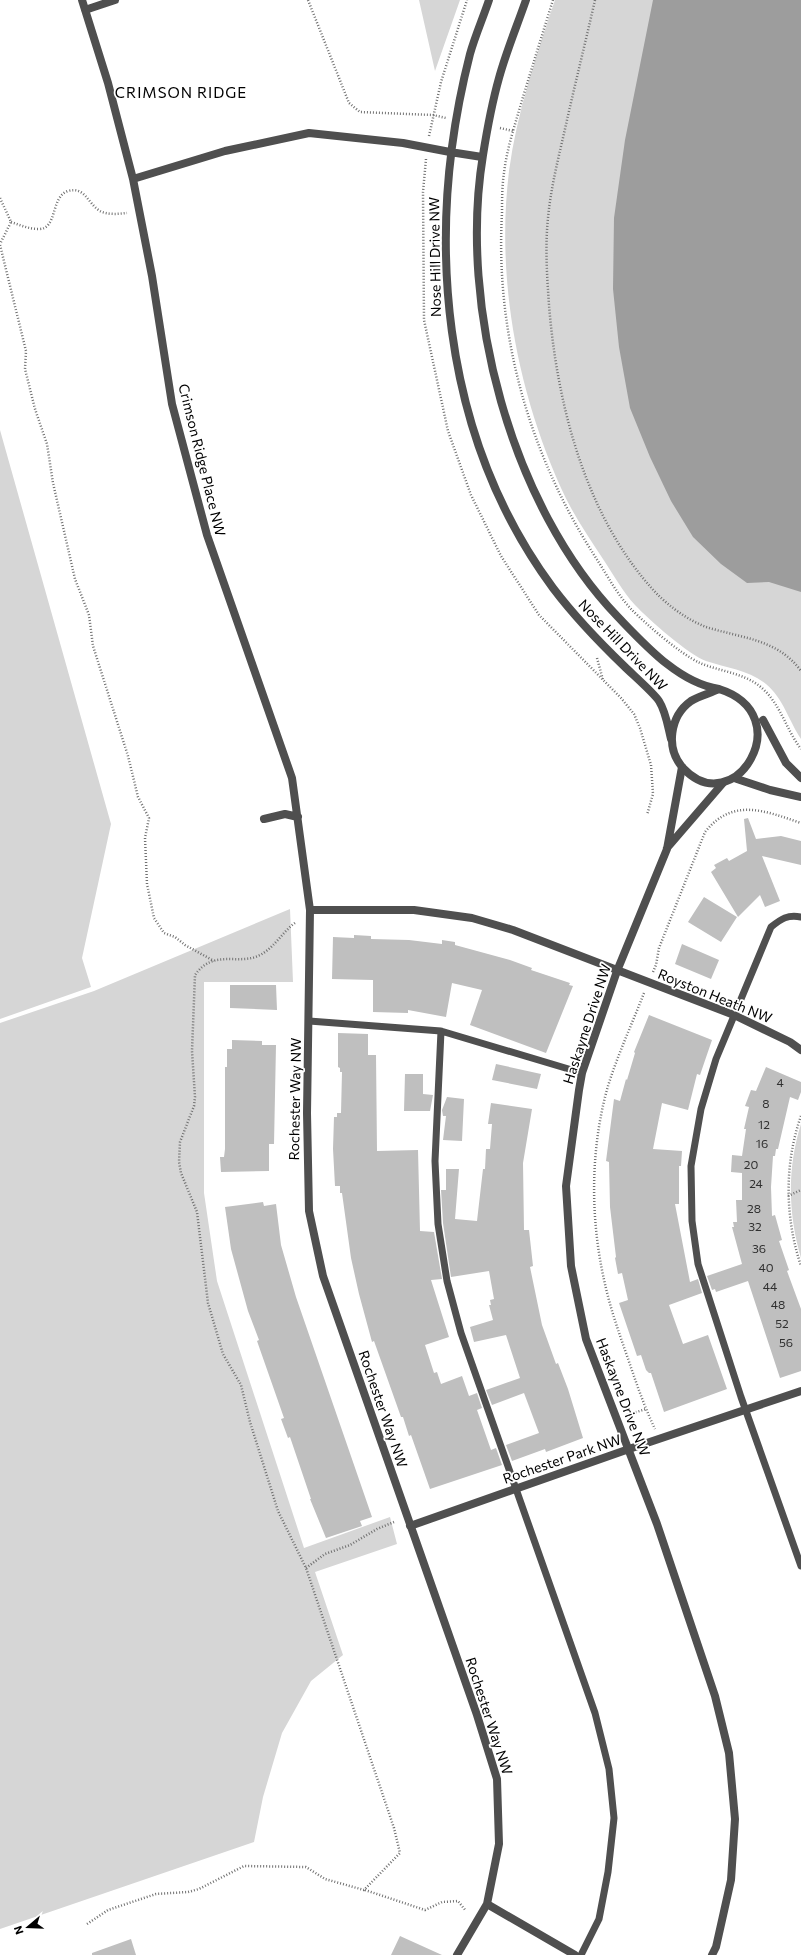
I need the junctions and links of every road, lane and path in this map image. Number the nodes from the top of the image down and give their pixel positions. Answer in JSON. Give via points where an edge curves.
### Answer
{"nodes":[{"id":1,"x":82,"y":0,"type":"edge"},
{"id":2,"x":116,"y":0,"type":"edge"},
{"id":3,"x":308,"y":0,"type":"edge"},
{"id":4,"x":489,"y":0,"type":"edge"},
{"id":5,"x":526,"y":0,"type":"edge"},
{"id":6,"x":552,"y":0,"type":"edge"},
{"id":7,"x":595,"y":0,"type":"edge"},
{"id":8,"x":85,"y":10,"type":"junction"},
{"id":9,"x":456,"y":119,"type":"junction"},
{"id":10,"x":488,"y":126,"type":"junction"},
{"id":11,"x":513,"y":131,"type":"junction"},
{"id":12,"x":450,"y":152,"type":"junction"},
{"id":13,"x":482,"y":157,"type":"junction"},
{"id":14,"x":133,"y":179,"type":"junction"},
{"id":15,"x":0,"y":198,"type":"edge"},
{"id":16,"x":140,"y":210,"type":"junction"},
{"id":17,"x":11,"y":222,"type":"junction"},
{"id":18,"x":0,"y":244,"type":"edge"},
{"id":19,"x":801,"y":671,"type":"edge"},
{"id":20,"x":603,"y":680,"type":"dead end"},
{"id":21,"x":719,"y":689,"type":"junction"},
{"id":22,"x":763,"y":720,"type":"junction"},
{"id":23,"x":671,"y":739,"type":"junction"},
{"id":24,"x":764,"y":746,"type":"dead end"},
{"id":25,"x":801,"y":749,"type":"edge"},
{"id":26,"x":762,"y":755,"type":"dead end"},
{"id":27,"x":682,"y":768,"type":"junction"},
{"id":28,"x":801,"y":778,"type":"edge"},
{"id":29,"x":737,"y":779,"type":"junction"},
{"id":30,"x":723,"y":783,"type":"junction"},
{"id":31,"x":801,"y":797,"type":"edge"},
{"id":32,"x":648,"y":815,"type":"dead end"},
{"id":33,"x":298,"y":817,"type":"junction"},
{"id":34,"x":264,"y":818,"type":"dead end"},
{"id":35,"x":801,"y":823,"type":"edge"},
{"id":36,"x":667,"y":849,"type":"junction"},
{"id":37,"x":310,"y":910,"type":"junction"},
{"id":38,"x":801,"y":917,"type":"edge"},
{"id":39,"x":295,"y":923,"type":"dead end"},
{"id":40,"x":214,"y":961,"type":"junction"},
{"id":41,"x":617,"y":971,"type":"junction"},
{"id":42,"x":648,"y":983,"type":"junction"},
{"id":43,"x":734,"y":1015,"type":"junction"},
{"id":44,"x":309,"y":1021,"type":"junction"},
{"id":45,"x":442,"y":1031,"type":"junction"},
{"id":46,"x":801,"y":1050,"type":"edge"},
{"id":47,"x":582,"y":1073,"type":"junction"},
{"id":48,"x":801,"y":1116,"type":"edge"},
{"id":49,"x":801,"y":1190,"type":"edge"},
{"id":50,"x":788,"y":1196,"type":"junction"},
{"id":51,"x":801,"y":1266,"type":"edge"},
{"id":52,"x":801,"y":1391,"type":"edge"},
{"id":53,"x":646,"y":1409,"type":"junction"},
{"id":54,"x":746,"y":1410,"type":"junction"},
{"id":55,"x":617,"y":1419,"type":"junction"},
{"id":56,"x":660,"y":1438,"type":"junction"},
{"id":57,"x":629,"y":1449,"type":"junction"},
{"id":58,"x":516,"y":1489,"type":"junction"},
{"id":59,"x":394,"y":1522,"type":"dead end"},
{"id":60,"x":410,"y":1526,"type":"junction"},
{"id":61,"x":801,"y":1566,"type":"edge"},
{"id":62,"x":306,"y":1568,"type":"junction"},
{"id":63,"x":364,"y":1890,"type":"junction"},
{"id":64,"x":487,"y":1904,"type":"junction"},
{"id":65,"x":466,"y":1911,"type":"dead end"},
{"id":66,"x":87,"y":1924,"type":"dead end"},
{"id":67,"x":457,"y":1955,"type":"edge"},
{"id":68,"x":575,"y":1955,"type":"edge"},
{"id":69,"x":581,"y":1955,"type":"edge"},
{"id":70,"x":712,"y":1955,"type":"edge"}],
"edges":[{"from":1,"to":8,"type":"street","name":"Crimson Ridge Place NW"},
{"from":2,"to":8,"type":"street"},
{"from":3,"to":9,"type":"path","via":[[349,103],[360,112],[432,115]]},
{"from":4,"to":9,"type":"street","name":"Nose Hill Drive NW","via":[[470,52]]},
{"from":5,"to":10,"type":"street","name":"Nose Hill Drive NW","via":[[499,78]]},
{"from":6,"to":11,"type":"path"},
{"from":7,"to":19,"type":"path","via":[[554,176],[548,218],[546,272],[550,320],[561,398],[569,431],[600,507],[620,546],[658,595],[682,615],[704,626],[769,644],[785,654]]},
{"from":8,"to":14,"type":"street","name":"Crimson Ridge Place NW"},
{"from":9,"to":12,"type":"street","name":"Nose Hill Drive NW"},
{"from":10,"to":11,"type":"path"},
{"from":10,"to":13,"type":"street","name":"Nose Hill Drive NW"},
{"from":11,"to":25,"type":"path","via":[[504,173],[500,258],[503,303],[507,336],[546,466],[588,545],[630,608],[688,657],[712,668],[747,678],[764,690]]},
{"from":12,"to":13,"type":"street"},
{"from":12,"to":14,"type":"street","via":[[403,143],[309,133],[225,151]]},
{"from":12,"to":23,"type":"street","name":"Nose Hill Drive NW","via":[[445,221],[450,326],[458,372],[488,472],[509,518],[530,555],[592,636],[658,699]]},
{"from":13,"to":21,"type":"street","name":"Nose Hill Drive NW","via":[[477,233],[481,299],[498,392],[527,474],[566,551],[608,606],[676,670],[704,685]]},
{"from":14,"to":16,"type":"street","name":"Crimson Ridge Place NW"},
{"from":15,"to":17,"type":"path"},
{"from":16,"to":17,"type":"path","via":[[114,214],[101,212],[84,194],[76,190],[66,191],[59,198],[47,228],[31,228]]},
{"from":16,"to":33,"type":"street","name":"Crimson Ridge Place NW","via":[[174,412],[207,535],[292,778]]},
{"from":17,"to":18,"type":"path"},
{"from":18,"to":40,"type":"path","via":[[26,352],[25,369],[47,444],[53,483],[75,579],[89,615],[94,646],[138,797],[149,818],[145,838],[147,884],[154,918],[164,933]]},
{"from":20,"to":32,"type":"path","via":[[634,714],[640,728],[651,765],[653,794]]},
{"from":21,"to":22,"type":"street","name":"Nose Hill Drive NW","via":[[748,700]]},
{"from":21,"to":23,"type":"street","via":[[692,701],[681,711],[674,724]]},
{"from":22,"to":24,"type":"street","via":[[766,737]]},
{"from":22,"to":28,"type":"street","name":"Nose Hill Drive NW","via":[[786,762]]},
{"from":23,"to":27,"type":"street","name":"Nose Hill Drive NW","via":[[674,754]]},
{"from":26,"to":29,"type":"street","via":[[757,763]]},
{"from":27,"to":30,"type":"street","via":[[708,783]]},
{"from":27,"to":36,"type":"street","name":"Haskayne Drive NW"},
{"from":29,"to":30,"type":"street"},
{"from":29,"to":31,"type":"street"},
{"from":30,"to":36,"type":"street","name":"Haskayne Drive NW"},
{"from":33,"to":34,"type":"street","via":[[285,814]]},
{"from":33,"to":37,"type":"street","name":"Crimson Ridge Place NW"},
{"from":35,"to":42,"type":"path","via":[[751,809],[736,810],[722,816],[711,825],[705,832],[659,948],[656,965]]},
{"from":36,"to":41,"type":"street","name":"Haskayne Drive NW"},
{"from":37,"to":41,"type":"street","name":"Royston Heath NW","via":[[414,910],[472,918],[513,930]]},
{"from":37,"to":44,"type":"street","name":"Rochester Way NW"},
{"from":38,"to":43,"type":"lane","via":[[793,915],[781,918],[771,927]]},
{"from":39,"to":40,"type":"path","via":[[267,952],[259,956],[251,959],[231,958]]},
{"from":40,"to":62,"type":"path","via":[[199,970],[194,979],[192,1051],[195,1097],[180,1142],[179,1162],[197,1212],[208,1303],[218,1338],[228,1364],[241,1385],[278,1511]]},
{"from":41,"to":42,"type":"street","name":"Royston Heath NW"},
{"from":41,"to":47,"type":"street","name":"Haskayne Drive NW"},
{"from":42,"to":43,"type":"street","name":"Royston Heath NW"},
{"from":42,"to":53,"type":"path","via":[[626,1034],[608,1086],[601,1118],[594,1188],[604,1282]]},
{"from":43,"to":46,"type":"street","name":"Royston Heath NW"},
{"from":43,"to":54,"type":"lane","via":[[716,1059],[701,1110],[691,1166],[692,1221],[698,1264]]},
{"from":44,"to":45,"type":"lane"},
{"from":44,"to":60,"type":"street","name":"Rochester Way NW","via":[[309,1211],[323,1276]]},
{"from":45,"to":47,"type":"lane"},
{"from":45,"to":58,"type":"lane","via":[[435,1161],[438,1224],[447,1281],[461,1333]]},
{"from":47,"to":55,"type":"street","name":"Haskayne Drive NW","via":[[566,1186],[570,1266],[586,1339]]},
{"from":48,"to":50,"type":"path","via":[[792,1151]]},
{"from":49,"to":50,"type":"path"},
{"from":50,"to":51,"type":"path","via":[[792,1232]]},
{"from":52,"to":54,"type":"street"},
{"from":53,"to":55,"type":"path"},
{"from":53,"to":56,"type":"path"},
{"from":54,"to":56,"type":"street","name":"Rochester Park NW"},
{"from":54,"to":61,"type":"lane"},
{"from":55,"to":57,"type":"street","name":"Haskayne Drive NW"},
{"from":56,"to":57,"type":"street","name":"Rochester Park NW"},
{"from":57,"to":58,"type":"street","name":"Rochester Park NW"},
{"from":57,"to":70,"type":"street","name":"Haskayne Drive NW","via":[[715,1696],[729,1753],[735,1819],[732,1880]]},
{"from":58,"to":60,"type":"street","name":"Rochester Park NW"},
{"from":58,"to":69,"type":"lane","via":[[595,1713],[609,1769],[614,1818],[608,1872],[599,1919]]},
{"from":59,"to":62,"type":"path","via":[[350,1545],[325,1554]]},
{"from":60,"to":64,"type":"street","name":"Rochester Way NW","via":[[497,1779],[500,1844]]},
{"from":62,"to":63,"type":"path","via":[[400,1853]]},
{"from":63,"to":65,"type":"path","via":[[425,1910],[442,1902],[458,1901]]},
{"from":63,"to":66,"type":"path","via":[[325,1879],[306,1867],[244,1866],[199,1889],[156,1894],[108,1910]]},
{"from":64,"to":67,"type":"street","name":"Rochester Way NW"},
{"from":64,"to":68,"type":"street"}]}
